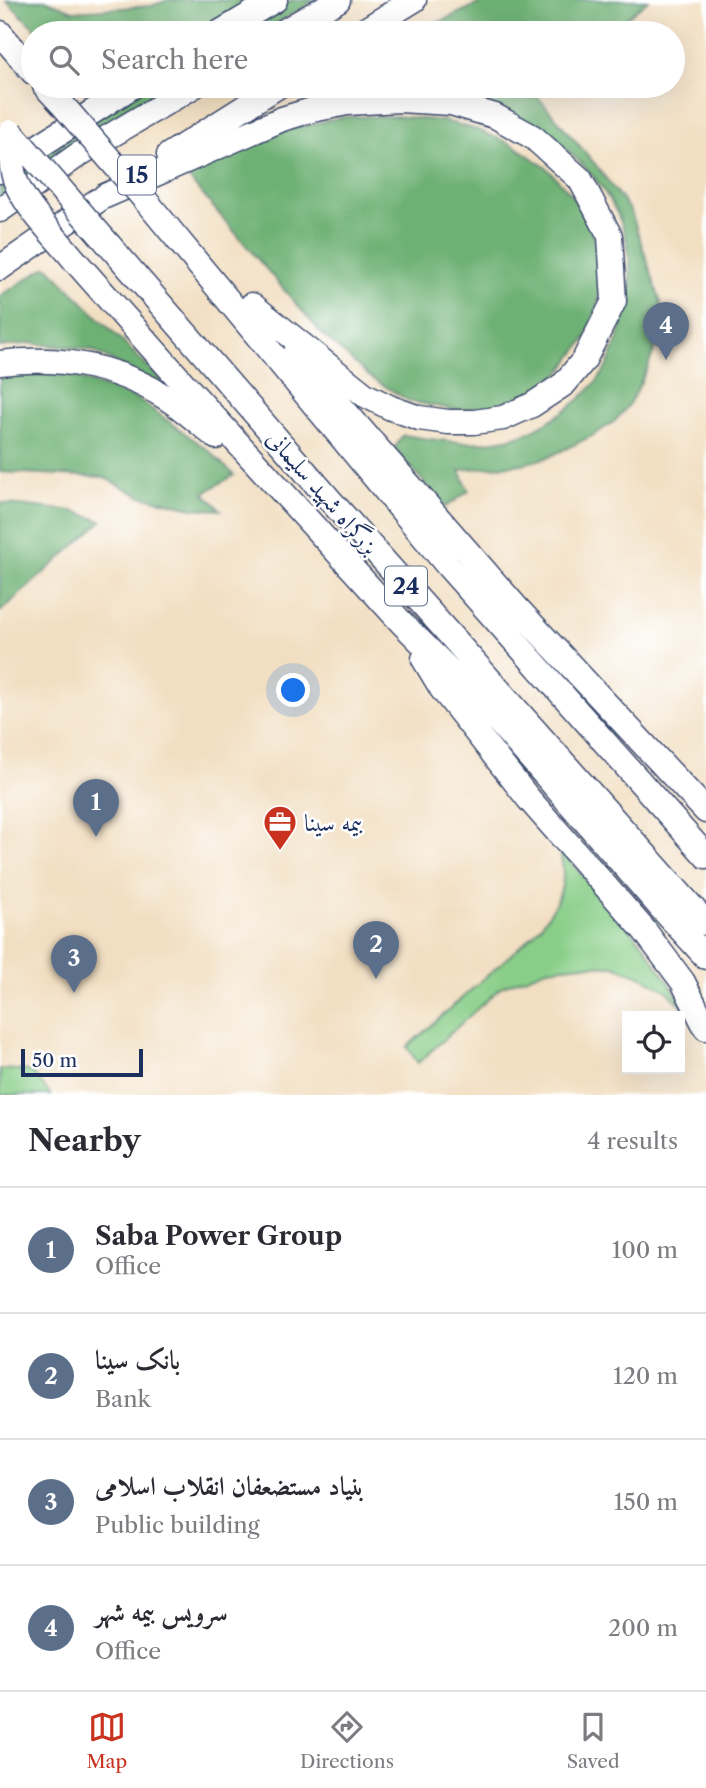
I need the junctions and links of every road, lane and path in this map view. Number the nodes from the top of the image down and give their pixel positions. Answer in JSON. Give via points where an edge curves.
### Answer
{"nodes":[{"id":1,"x":275,"y":0,"type":"edge"},
{"id":2,"x":338,"y":0,"type":"edge"},
{"id":3,"x":414,"y":0,"type":"edge"},
{"id":4,"x":239,"y":21,"type":"edge"},
{"id":5,"x":302,"y":21,"type":"edge"},
{"id":6,"x":380,"y":21,"type":"edge"},
{"id":7,"x":0,"y":33,"type":"edge"},
{"id":8,"x":21,"y":58,"type":"edge"},
{"id":9,"x":56,"y":98,"type":"edge"},
{"id":10,"x":114,"y":98,"type":"edge"},
{"id":11,"x":174,"y":98,"type":"edge"},
{"id":12,"x":259,"y":98,"type":"edge"},
{"id":13,"x":4,"y":126,"type":"edge"},
{"id":14,"x":0,"y":171,"type":"edge"},
{"id":15,"x":105,"y":196,"type":"junction"},
{"id":16,"x":146,"y":201,"type":"junction"},
{"id":17,"x":0,"y":209,"type":"edge"},
{"id":18,"x":0,"y":268,"type":"edge"},
{"id":19,"x":253,"y":305,"type":"junction"},
{"id":20,"x":0,"y":363,"type":"edge"},
{"id":21,"x":271,"y":480,"type":"junction"},
{"id":22,"x":401,"y":622,"type":"junction"},
{"id":23,"x":706,"y":811,"type":"edge"},
{"id":24,"x":706,"y":856,"type":"edge"},
{"id":25,"x":663,"y":910,"type":"junction"},
{"id":26,"x":706,"y":923,"type":"edge"},
{"id":27,"x":706,"y":957,"type":"edge"},
{"id":28,"x":706,"y":971,"type":"edge"},
{"id":29,"x":706,"y":1028,"type":"edge"}],
"edges":[{"from":1,"to":4,"type":"highway"},
{"from":2,"to":5,"type":"highway"},
{"from":3,"to":6,"type":"highway"},
{"from":7,"to":8,"type":"highway"},
{"from":9,"to":16,"type":"highway","name":"بزرگراه شهید سلیمانی","number":"24","bridge":true},
{"from":10,"to":14,"type":"highway"},
{"from":11,"to":17,"type":"highway","number":"15","via":[[78,155]]},
{"from":12,"to":15,"type":"highway","number":"15"},
{"from":13,"to":21,"type":"highway","bridge":true,"via":[[17,184],[38,216]]},
{"from":13,"to":26,"type":"highway","name":"بزرگراه شهید سلیمانی","number":"24","bridge":true},
{"from":15,"to":18,"type":"highway","number":"15"},
{"from":15,"to":19,"type":"highway","via":[[312,110],[399,100],[451,103],[495,117],[533,137],[580,179],[610,236],[614,301],[584,360],[565,384],[503,418],[448,422],[391,408],[365,395]]},
{"from":16,"to":19,"type":"highway","via":[[204,250]]},
{"from":16,"to":24,"type":"highway","name":"بزرگراه شهید سلیمانی","number":"24","via":[[448,566]]},
{"from":19,"to":23,"type":"highway","via":[[515,606]]},
{"from":20,"to":21,"type":"highway","via":[[68,361],[131,379],[167,398]]},
{"from":21,"to":22,"type":"highway"},
{"from":22,"to":25,"type":"highway","via":[[483,704]]},
{"from":22,"to":29,"type":"highway","via":[[442,689],[520,788],[644,930],[683,982]]},
{"from":25,"to":27,"type":"highway"},
{"from":25,"to":28,"type":"highway"}]}
